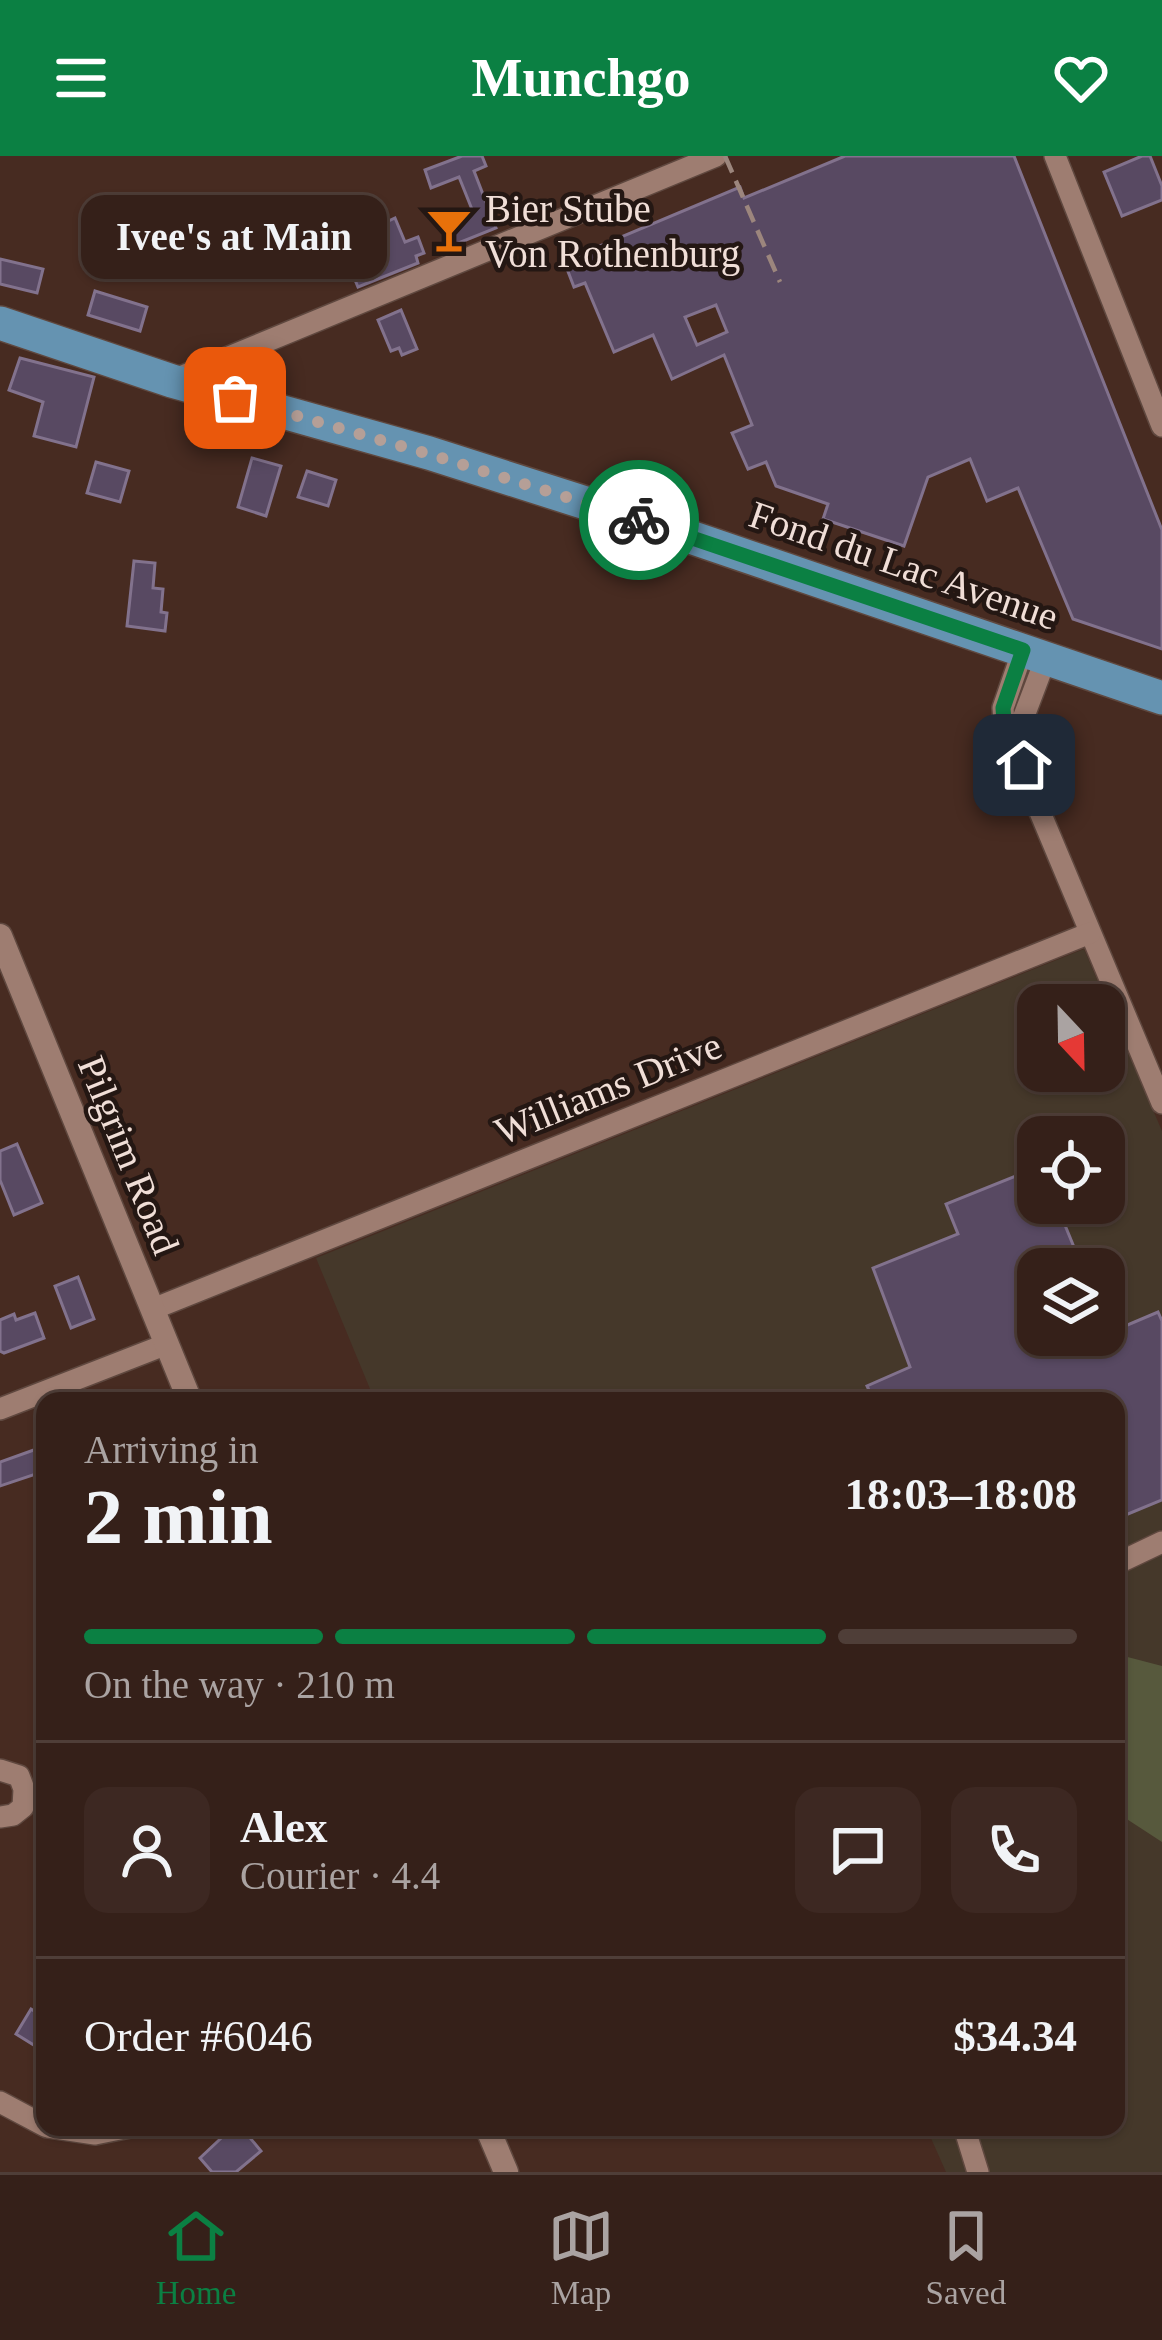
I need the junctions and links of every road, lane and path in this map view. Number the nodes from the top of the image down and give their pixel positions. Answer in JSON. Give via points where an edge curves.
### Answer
{"nodes":[{"id":1,"x":716,"y":156,"type":"edge"},
{"id":2,"x":1055,"y":156,"type":"edge"},
{"id":3,"x":0,"y":323,"type":"edge"},
{"id":4,"x":172,"y":381,"type":"junction"},
{"id":5,"x":1162,"y":426,"type":"edge"},
{"id":6,"x":1035,"y":654,"type":"junction"},
{"id":7,"x":1162,"y":698,"type":"edge"},
{"id":8,"x":1090,"y":933,"type":"junction"},
{"id":9,"x":0,"y":936,"type":"edge"},
{"id":10,"x":1162,"y":1103,"type":"edge"},
{"id":11,"x":153,"y":1310,"type":"junction"},
{"id":12,"x":167,"y":1344,"type":"junction"},
{"id":13,"x":42,"y":1392,"type":"edge"},
{"id":14,"x":186,"y":1392,"type":"edge"},
{"id":15,"x":36,"y":1394,"type":"edge"},
{"id":16,"x":0,"y":1408,"type":"edge"},
{"id":17,"x":1162,"y":1542,"type":"edge"},
{"id":18,"x":1125,"y":1560,"type":"edge"},
{"id":19,"x":0,"y":1770,"type":"edge"},
{"id":20,"x":0,"y":1817,"type":"edge"},
{"id":21,"x":0,"y":2102,"type":"edge"},
{"id":22,"x":36,"y":2120,"type":"edge"},
{"id":23,"x":491,"y":2136,"type":"edge"},
{"id":24,"x":967,"y":2136,"type":"edge"},
{"id":25,"x":506,"y":2172,"type":"edge"},
{"id":26,"x":978,"y":2172,"type":"edge"}],
"edges":[{"from":1,"to":4,"type":"street"},
{"from":2,"to":5,"type":"street"},
{"from":3,"to":4,"type":"main road","name":"Fond du Lac Avenue"},
{"from":4,"to":6,"type":"main road","name":"Fond du Lac Avenue","via":[[471,467]]},
{"from":6,"to":7,"type":"main road","name":"Fond du Lac Avenue"},
{"from":6,"to":8,"type":"street","via":[[1016,737]]},
{"from":8,"to":10,"type":"street"},
{"from":8,"to":11,"type":"street","name":"Williams Drive"},
{"from":9,"to":11,"type":"street","name":"Pilgrim Road"},
{"from":11,"to":12,"type":"street","name":"Pilgrim Road"},
{"from":12,"to":13,"type":"street"},
{"from":12,"to":14,"type":"street","name":"Pilgrim Road"},
{"from":15,"to":16,"type":"street"},
{"from":17,"to":18,"type":"street"},
{"from":19,"to":20,"type":"street","via":[[19,1776],[24,1790],[23,1807]]},
{"from":21,"to":22,"type":"street"},
{"from":23,"to":25,"type":"street"},
{"from":24,"to":26,"type":"street"}]}
